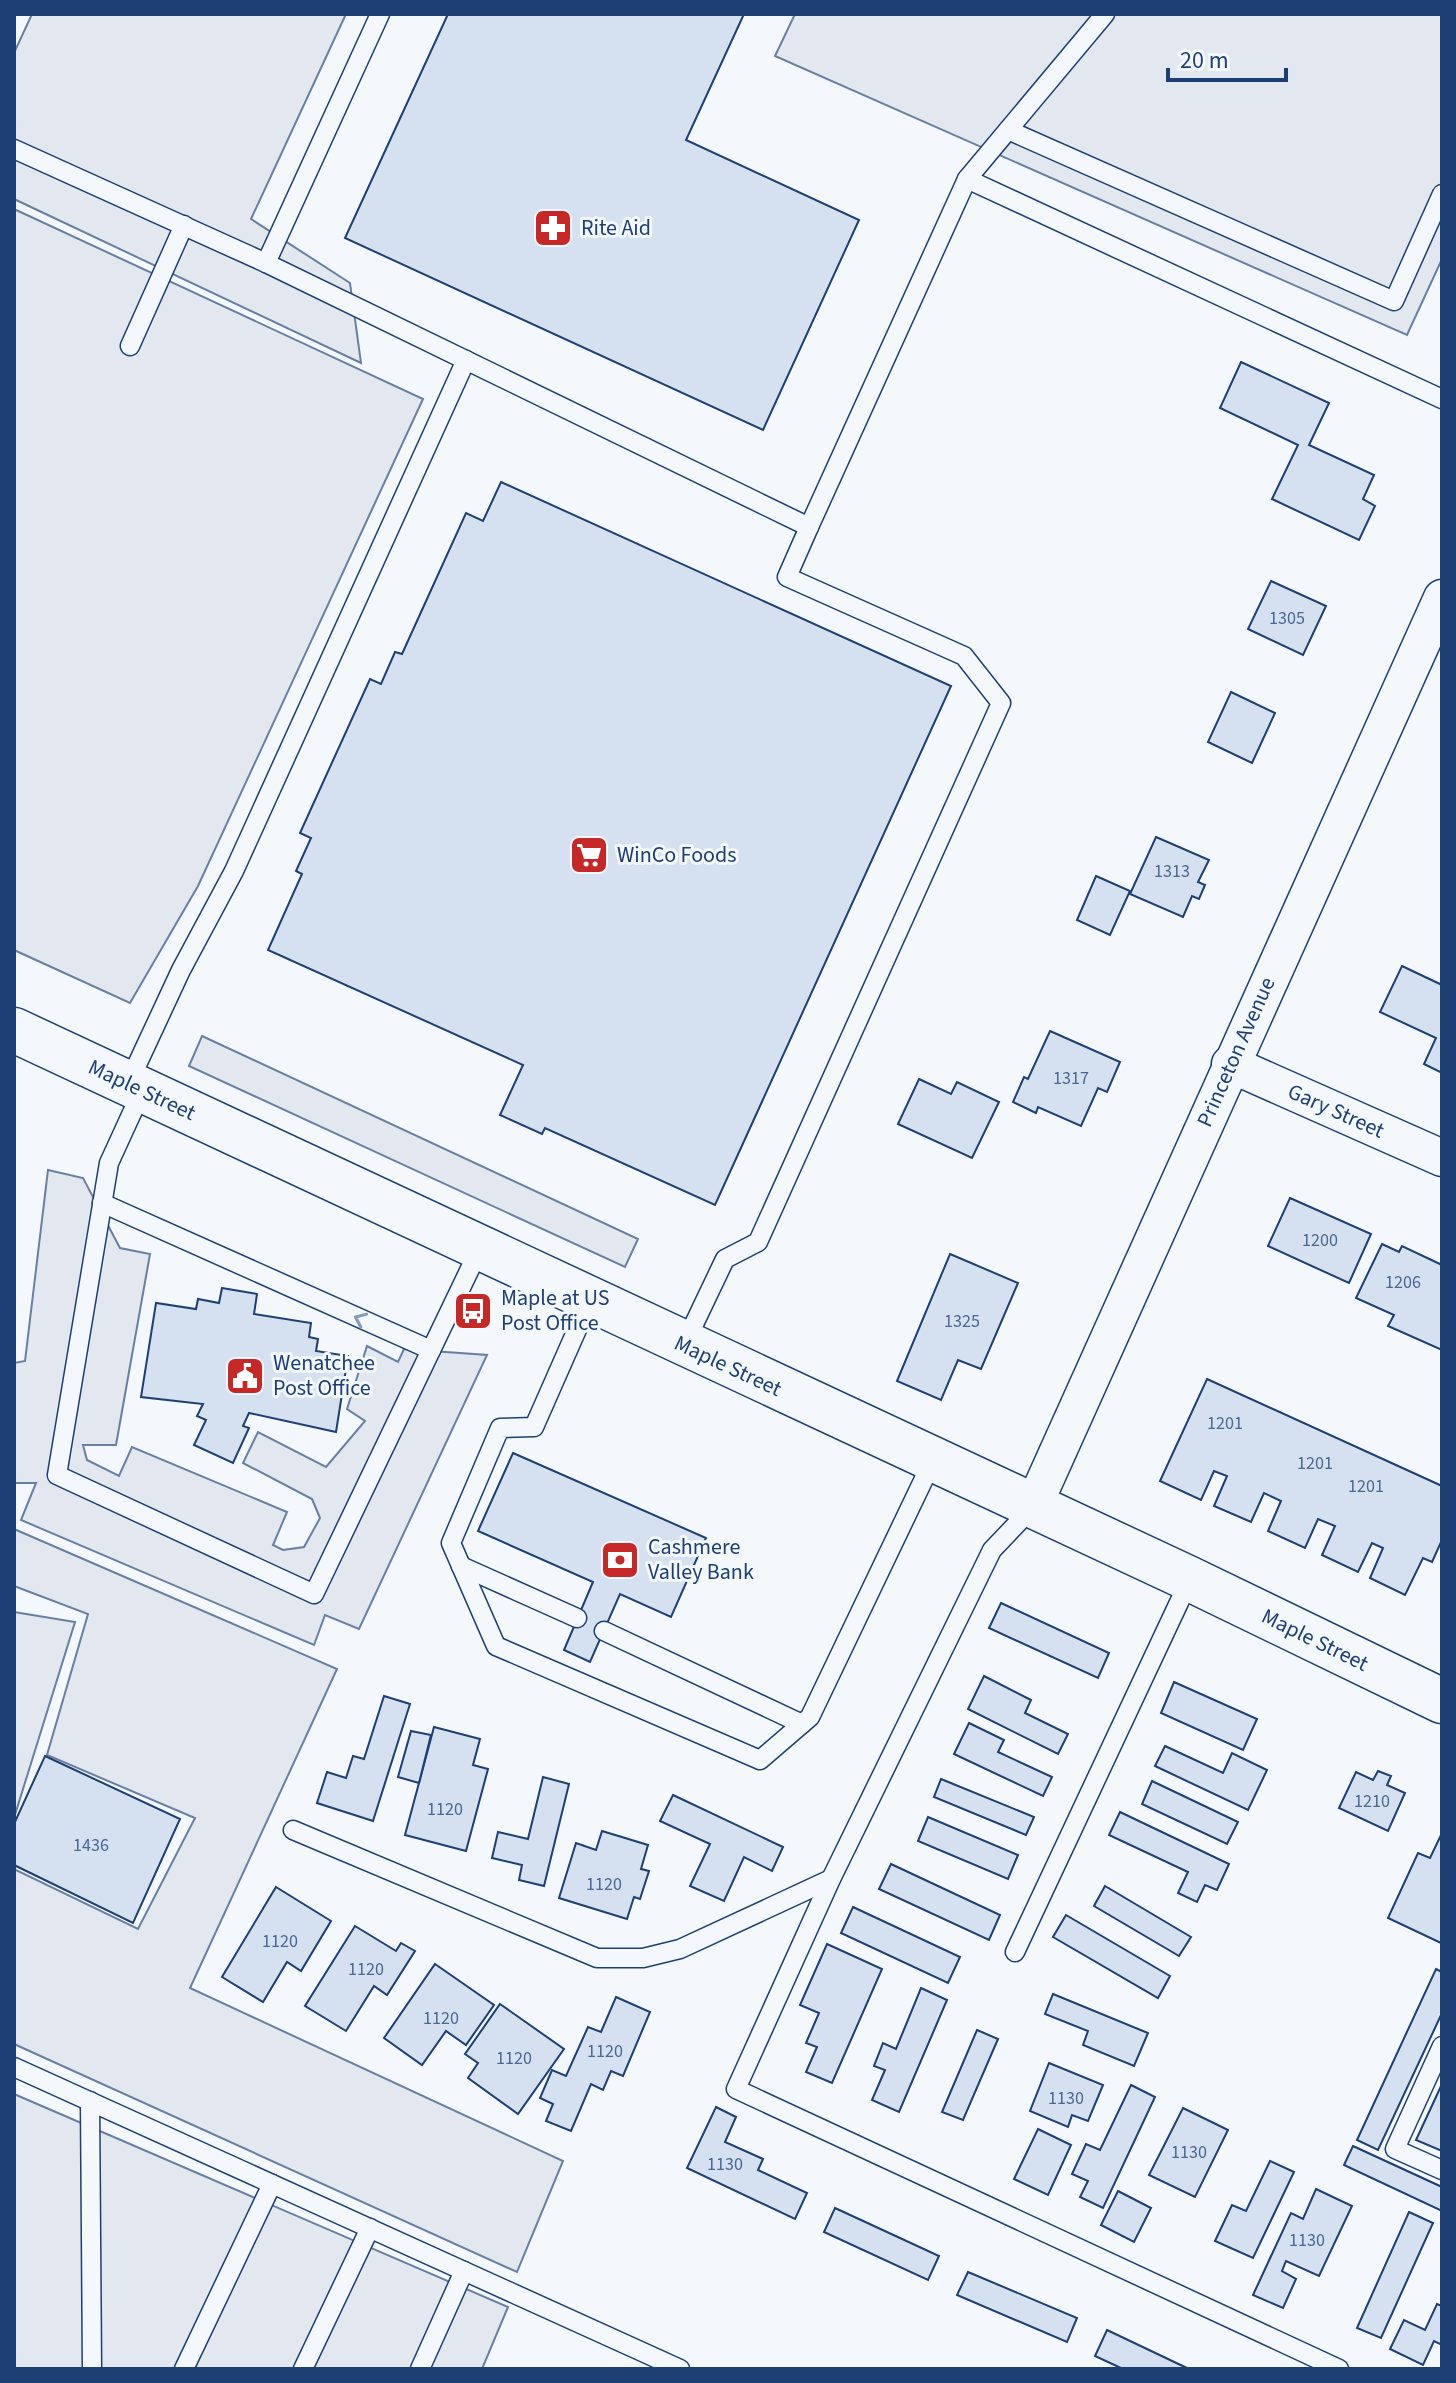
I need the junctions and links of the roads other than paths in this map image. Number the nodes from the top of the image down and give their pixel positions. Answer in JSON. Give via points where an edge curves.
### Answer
{"nodes":[{"id":1,"x":380,"y":14,"type":"edge"},
{"id":2,"x":1105,"y":14,"type":"edge"},
{"id":3,"x":1008,"y":130,"type":"junction"},
{"id":4,"x":14,"y":149,"type":"edge"},
{"id":5,"x":967,"y":179,"type":"junction"},
{"id":6,"x":1442,"y":194,"type":"edge"},
{"id":7,"x":184,"y":225,"type":"junction"},
{"id":8,"x":266,"y":263,"type":"junction"},
{"id":9,"x":130,"y":346,"type":"dead end"},
{"id":10,"x":466,"y":360,"type":"junction"},
{"id":11,"x":1442,"y":399,"type":"edge"},
{"id":12,"x":809,"y":527,"type":"junction"},
{"id":13,"x":1442,"y":598,"type":"edge"},
{"id":14,"x":14,"y":1030,"type":"edge"},
{"id":15,"x":1230,"y":1064,"type":"junction"},
{"id":16,"x":135,"y":1087,"type":"junction"},
{"id":17,"x":1442,"y":1158,"type":"edge"},
{"id":18,"x":102,"y":1203,"type":"junction"},
{"id":19,"x":480,"y":1248,"type":"junction"},
{"id":20,"x":590,"y":1300,"type":"junction"},
{"id":21,"x":684,"y":1346,"type":"junction"},
{"id":22,"x":431,"y":1350,"type":"junction"},
{"id":23,"x":933,"y":1460,"type":"junction"},
{"id":24,"x":1033,"y":1507,"type":"junction"},
{"id":25,"x":461,"y":1566,"type":"junction"},
{"id":26,"x":1190,"y":1579,"type":"junction"},
{"id":27,"x":577,"y":1618,"type":"dead end"},
{"id":28,"x":604,"y":1631,"type":"dead end"},
{"id":29,"x":1442,"y":1701,"type":"edge"},
{"id":30,"x":802,"y":1724,"type":"junction"},
{"id":31,"x":293,"y":1830,"type":"dead end"},
{"id":32,"x":831,"y":1879,"type":"junction"},
{"id":33,"x":1015,"y":1952,"type":"dead end"},
{"id":34,"x":1442,"y":2046,"type":"edge"},
{"id":35,"x":14,"y":2067,"type":"edge"},
{"id":36,"x":90,"y":2101,"type":"junction"},
{"id":37,"x":1442,"y":2170,"type":"edge"},
{"id":38,"x":272,"y":2184,"type":"junction"},
{"id":39,"x":370,"y":2228,"type":"junction"},
{"id":40,"x":464,"y":2271,"type":"junction"},
{"id":41,"x":92,"y":2369,"type":"edge"},
{"id":42,"x":184,"y":2369,"type":"edge"},
{"id":43,"x":303,"y":2369,"type":"edge"},
{"id":44,"x":420,"y":2369,"type":"edge"},
{"id":45,"x":680,"y":2369,"type":"edge"},
{"id":46,"x":1339,"y":2369,"type":"edge"}],
"edges":[{"from":1,"to":8,"type":"lane"},
{"from":2,"to":3,"type":"lane"},
{"from":3,"to":5,"type":"lane"},
{"from":3,"to":6,"type":"lane","via":[[1394,301]]},
{"from":4,"to":7,"type":"lane"},
{"from":5,"to":11,"type":"lane"},
{"from":5,"to":12,"type":"lane"},
{"from":7,"to":8,"type":"lane"},
{"from":7,"to":9,"type":"lane"},
{"from":8,"to":10,"type":"lane"},
{"from":10,"to":12,"type":"lane"},
{"from":10,"to":16,"type":"lane","via":[[234,871],[181,970]]},
{"from":12,"to":21,"type":"lane","via":[[787,577],[964,656],[1001,703],[758,1242],[725,1259]]},
{"from":13,"to":15,"type":"street","name":"Princeton Avenue"},
{"from":14,"to":16,"type":"street","name":"Maple Street"},
{"from":15,"to":17,"type":"street","name":"Gary Street"},
{"from":15,"to":24,"type":"street","name":"Princeton Avenue"},
{"from":16,"to":18,"type":"lane","via":[[109,1163]]},
{"from":16,"to":19,"type":"street","name":"Maple Street"},
{"from":22,"to":18,"type":"lane","one_way":true},
{"from":18,"to":22,"type":"lane","via":[[57,1475],[314,1594]]},
{"from":19,"to":20,"type":"street","name":"Maple Street"},
{"from":19,"to":22,"type":"lane"},
{"from":20,"to":21,"type":"street","name":"Maple Street"},
{"from":20,"to":25,"type":"lane","via":[[534,1427],[500,1428],[451,1543]]},
{"from":21,"to":23,"type":"street","name":"Maple Street"},
{"from":23,"to":24,"type":"street","name":"Maple Street"},
{"from":23,"to":30,"type":"lane","via":[[810,1717]]},
{"from":24,"to":26,"type":"street","name":"Maple Street"},
{"from":24,"to":32,"type":"lane","via":[[992,1550]]},
{"from":25,"to":27,"type":"lane"},
{"from":25,"to":30,"type":"lane","via":[[496,1646],[760,1760]]},
{"from":26,"to":29,"type":"street","name":"Maple Street"},
{"from":26,"to":33,"type":"lane"},
{"from":28,"to":30,"type":"lane"},
{"from":31,"to":32,"type":"lane","via":[[597,1958],[643,1958],[680,1949]]},
{"from":32,"to":46,"type":"lane","via":[[736,2089]]},
{"from":34,"to":37,"type":"lane","via":[[1395,2149]]},
{"from":35,"to":36,"type":"lane"},
{"from":36,"to":38,"type":"lane"},
{"from":36,"to":41,"type":"lane"},
{"from":38,"to":39,"type":"lane"},
{"from":38,"to":42,"type":"lane"},
{"from":39,"to":40,"type":"lane"},
{"from":39,"to":43,"type":"lane"},
{"from":40,"to":44,"type":"lane"},
{"from":40,"to":45,"type":"lane"}]}
